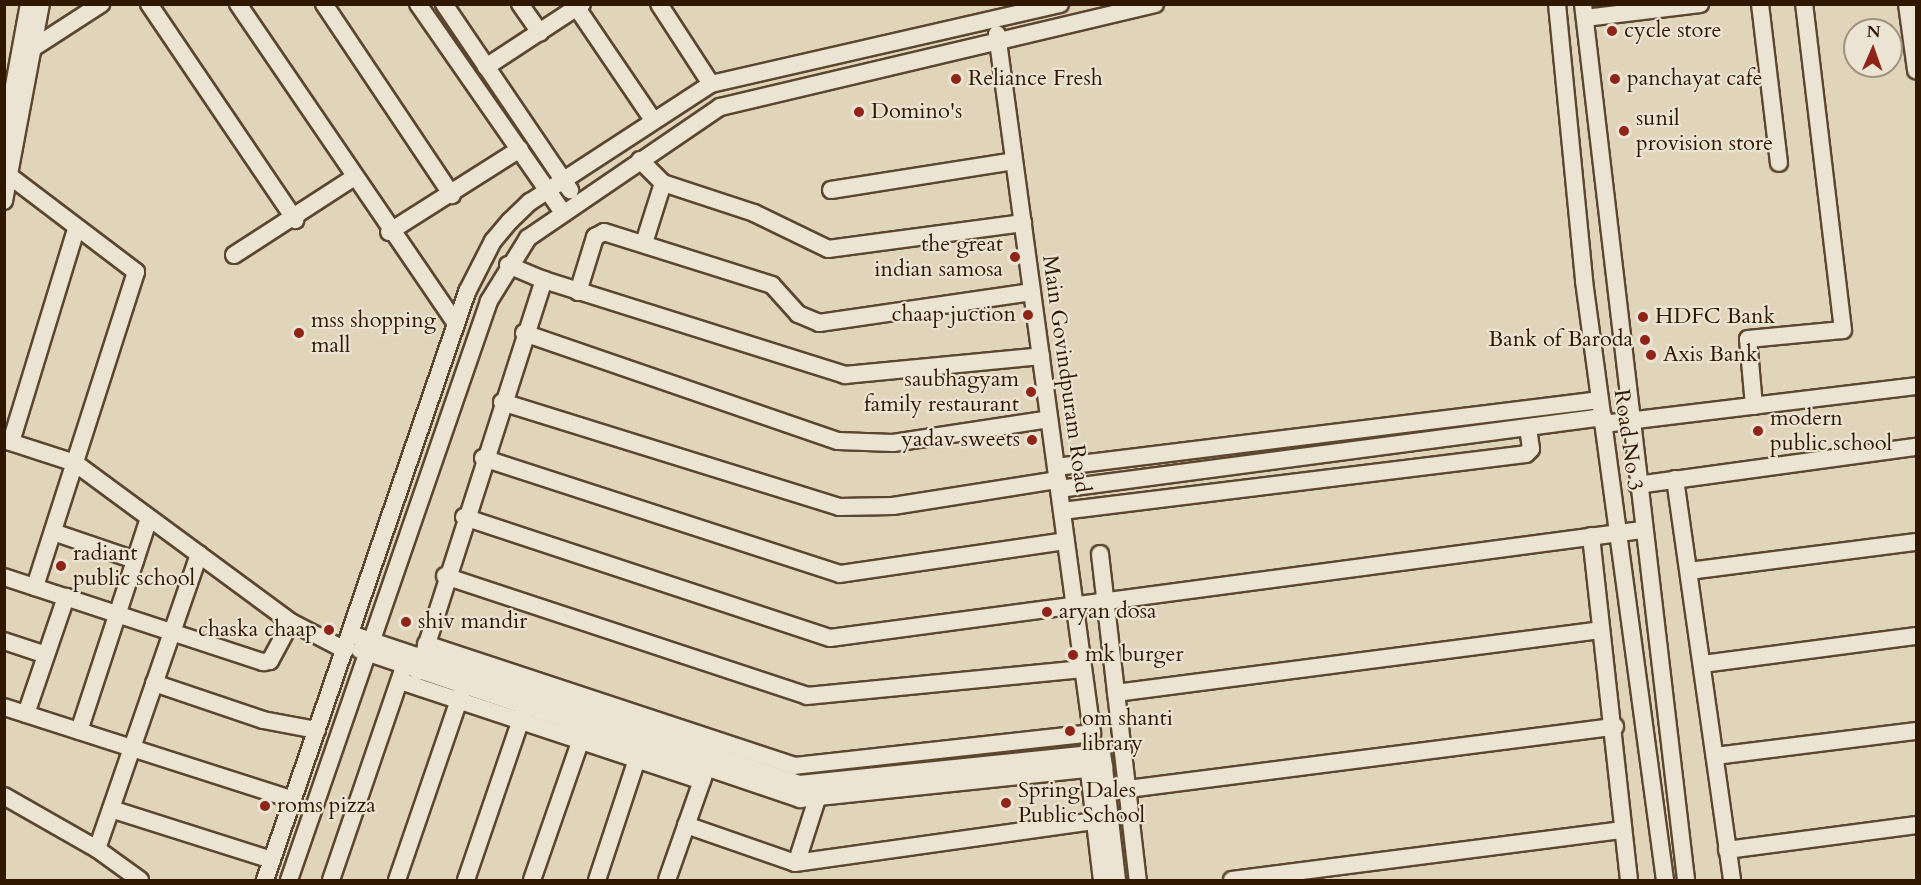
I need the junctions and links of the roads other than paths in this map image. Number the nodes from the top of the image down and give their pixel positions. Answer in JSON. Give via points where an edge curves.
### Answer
{"nodes":[{"id":1,"x":28,"y":4,"type":"edge"},
{"id":2,"x":41,"y":4,"type":"edge"},
{"id":3,"x":101,"y":4,"type":"edge"},
{"id":4,"x":149,"y":4,"type":"edge"},
{"id":5,"x":238,"y":4,"type":"edge"},
{"id":6,"x":324,"y":4,"type":"edge"},
{"id":7,"x":418,"y":4,"type":"edge"},
{"id":8,"x":444,"y":4,"type":"edge"},
{"id":9,"x":520,"y":4,"type":"edge"},
{"id":10,"x":659,"y":4,"type":"edge"},
{"id":11,"x":1060,"y":4,"type":"edge"},
{"id":12,"x":1155,"y":4,"type":"edge"},
{"id":13,"x":1557,"y":4,"type":"edge"},
{"id":14,"x":1700,"y":4,"type":"edge"},
{"id":15,"x":1760,"y":4,"type":"edge"},
{"id":16,"x":1804,"y":4,"type":"edge"},
{"id":17,"x":1907,"y":4,"type":"edge"},
{"id":18,"x":580,"y":6,"type":"edge"},
{"id":19,"x":1584,"y":11,"type":"edge"},
{"id":20,"x":995,"y":21,"type":"junction"},
{"id":21,"x":540,"y":33,"type":"junction"},
{"id":22,"x":998,"y":43,"type":"junction"},
{"id":23,"x":29,"y":50,"type":"junction"},
{"id":24,"x":486,"y":67,"type":"junction"},
{"id":25,"x":1917,"y":70,"type":"edge"},
{"id":26,"x":711,"y":84,"type":"junction"},
{"id":27,"x":653,"y":120,"type":"junction"},
{"id":28,"x":4,"y":140,"type":"edge"},
{"id":29,"x":520,"y":149,"type":"junction"},
{"id":30,"x":640,"y":160,"type":"junction"},
{"id":31,"x":1014,"y":161,"type":"junction"},
{"id":32,"x":1779,"y":163,"type":"dead end"},
{"id":33,"x":11,"y":177,"type":"junction"},
{"id":34,"x":353,"y":178,"type":"junction"},
{"id":35,"x":565,"y":181,"type":"junction"},
{"id":36,"x":663,"y":183,"type":"junction"},
{"id":37,"x":549,"y":190,"type":"junction"},
{"id":38,"x":831,"y":190,"type":"dead end"},
{"id":39,"x":452,"y":195,"type":"junction"},
{"id":40,"x":4,"y":201,"type":"edge"},
{"id":41,"x":578,"y":202,"type":"junction"},
{"id":42,"x":562,"y":211,"type":"junction"},
{"id":43,"x":294,"y":219,"type":"junction"},
{"id":44,"x":1023,"y":222,"type":"junction"},
{"id":45,"x":76,"y":229,"type":"junction"},
{"id":46,"x":389,"y":232,"type":"junction"},
{"id":47,"x":644,"y":243,"type":"junction"},
{"id":48,"x":234,"y":255,"type":"dead end"},
{"id":49,"x":507,"y":265,"type":"junction"},
{"id":50,"x":544,"y":280,"type":"junction"},
{"id":51,"x":578,"y":292,"type":"junction"},
{"id":52,"x":1032,"y":292,"type":"junction"},
{"id":53,"x":456,"y":324,"type":"junction"},
{"id":54,"x":524,"y":333,"type":"junction"},
{"id":55,"x":1041,"y":356,"type":"junction"},
{"id":56,"x":1917,"y":386,"type":"edge"},
{"id":57,"x":1600,"y":400,"type":"junction"},
{"id":58,"x":502,"y":402,"type":"junction"},
{"id":59,"x":1754,"y":406,"type":"junction"},
{"id":60,"x":1049,"y":419,"type":"junction"},
{"id":61,"x":1630,"y":420,"type":"junction"},
{"id":62,"x":1603,"y":421,"type":"junction"},
{"id":63,"x":1528,"y":427,"type":"junction"},
{"id":64,"x":8,"y":441,"type":"edge"},
{"id":65,"x":1917,"y":447,"type":"edge"},
{"id":66,"x":1181,"y":452,"type":"junction"},
{"id":67,"x":483,"y":458,"type":"junction"},
{"id":68,"x":1278,"y":460,"type":"junction"},
{"id":69,"x":75,"y":463,"type":"junction"},
{"id":70,"x":1184,"y":472,"type":"junction"},
{"id":71,"x":1057,"y":478,"type":"junction"},
{"id":72,"x":1675,"y":480,"type":"junction"},
{"id":73,"x":1281,"y":484,"type":"junction"},
{"id":74,"x":1637,"y":485,"type":"junction"},
{"id":75,"x":1062,"y":511,"type":"junction"},
{"id":76,"x":464,"y":517,"type":"junction"},
{"id":77,"x":149,"y":518,"type":"junction"},
{"id":78,"x":1642,"y":530,"type":"junction"},
{"id":79,"x":53,"y":532,"type":"junction"},
{"id":80,"x":1618,"y":532,"type":"junction"},
{"id":81,"x":1591,"y":536,"type":"junction"},
{"id":82,"x":1066,"y":542,"type":"junction"},
{"id":83,"x":1917,"y":542,"type":"edge"},
{"id":84,"x":199,"y":554,"type":"junction"},
{"id":85,"x":1100,"y":554,"type":"dead end"},
{"id":86,"x":135,"y":560,"type":"junction"},
{"id":87,"x":1689,"y":571,"type":"junction"},
{"id":88,"x":445,"y":576,"type":"junction"},
{"id":89,"x":4,"y":577,"type":"edge"},
{"id":90,"x":35,"y":587,"type":"junction"},
{"id":91,"x":66,"y":597,"type":"junction"},
{"id":92,"x":1105,"y":600,"type":"junction"},
{"id":93,"x":1074,"y":604,"type":"junction"},
{"id":94,"x":118,"y":613,"type":"junction"},
{"id":95,"x":291,"y":622,"type":"junction"},
{"id":96,"x":173,"y":630,"type":"junction"},
{"id":97,"x":1600,"y":630,"type":"junction"},
{"id":98,"x":1917,"y":636,"type":"edge"},
{"id":99,"x":4,"y":641,"type":"edge"},
{"id":100,"x":348,"y":643,"type":"junction"},
{"id":101,"x":371,"y":648,"type":"junction"},
{"id":102,"x":46,"y":655,"type":"junction"},
{"id":103,"x":413,"y":663,"type":"junction"},
{"id":104,"x":1703,"y":664,"type":"junction"},
{"id":105,"x":1083,"y":669,"type":"junction"},
{"id":106,"x":154,"y":683,"type":"junction"},
{"id":107,"x":1116,"y":693,"type":"junction"},
{"id":108,"x":461,"y":694,"type":"junction"},
{"id":109,"x":4,"y":707,"type":"edge"},
{"id":110,"x":26,"y":714,"type":"junction"},
{"id":111,"x":523,"y":715,"type":"junction"},
{"id":112,"x":1615,"y":727,"type":"junction"},
{"id":113,"x":317,"y":730,"type":"junction"},
{"id":114,"x":79,"y":731,"type":"junction"},
{"id":115,"x":1917,"y":731,"type":"edge"},
{"id":116,"x":1092,"y":733,"type":"junction"},
{"id":117,"x":583,"y":735,"type":"junction"},
{"id":118,"x":132,"y":748,"type":"junction"},
{"id":119,"x":639,"y":753,"type":"junction"},
{"id":120,"x":1715,"y":756,"type":"junction"},
{"id":121,"x":1095,"y":761,"type":"junction"},
{"id":122,"x":704,"y":775,"type":"junction"},
{"id":123,"x":1128,"y":789,"type":"junction"},
{"id":124,"x":4,"y":796,"type":"edge"},
{"id":125,"x":293,"y":800,"type":"junction"},
{"id":126,"x":817,"y":800,"type":"junction"},
{"id":127,"x":111,"y":809,"type":"junction"},
{"id":128,"x":1095,"y":821,"type":"junction"},
{"id":129,"x":686,"y":825,"type":"junction"},
{"id":130,"x":1917,"y":825,"type":"edge"},
{"id":131,"x":1622,"y":830,"type":"junction"},
{"id":132,"x":97,"y":849,"type":"junction"},
{"id":133,"x":1727,"y":850,"type":"junction"},
{"id":134,"x":799,"y":855,"type":"dead end"},
{"id":135,"x":272,"y":860,"type":"junction"},
{"id":136,"x":140,"y":880,"type":"edge"},
{"id":137,"x":265,"y":880,"type":"edge"},
{"id":138,"x":289,"y":880,"type":"edge"},
{"id":139,"x":331,"y":880,"type":"edge"},
{"id":140,"x":397,"y":880,"type":"edge"},
{"id":141,"x":466,"y":880,"type":"edge"},
{"id":142,"x":532,"y":880,"type":"edge"},
{"id":143,"x":597,"y":880,"type":"edge"},
{"id":144,"x":667,"y":880,"type":"edge"},
{"id":145,"x":1102,"y":880,"type":"edge"},
{"id":146,"x":1117,"y":880,"type":"edge"},
{"id":147,"x":1138,"y":880,"type":"edge"},
{"id":148,"x":1232,"y":880,"type":"edge"},
{"id":149,"x":1629,"y":880,"type":"edge"},
{"id":150,"x":1665,"y":880,"type":"edge"},
{"id":151,"x":1686,"y":880,"type":"edge"},
{"id":152,"x":1732,"y":880,"type":"edge"}],
"edges":[{"from":1,"to":23,"type":"street"},
{"from":2,"to":23,"type":"street"},
{"from":3,"to":23,"type":"street"},
{"from":4,"to":43,"type":"street"},
{"from":5,"to":34,"type":"street"},
{"from":6,"to":39,"type":"street"},
{"from":7,"to":29,"type":"street"},
{"from":8,"to":24,"type":"street"},
{"from":9,"to":21,"type":"street"},
{"from":10,"to":26,"type":"street"},
{"from":11,"to":20,"type":"street"},
{"from":12,"to":22,"type":"street"},
{"from":13,"to":57,"type":"street","name":"Road No 3"},
{"from":14,"to":19,"type":"street"},
{"from":15,"to":32,"type":"street"},
{"from":16,"to":59,"type":"street","via":[[1842,330],[1748,339]]},
{"from":17,"to":25,"type":"street"},
{"from":18,"to":21,"type":"street"},
{"from":18,"to":27,"type":"street"},
{"from":19,"to":61,"type":"street","name":"Road No 3"},
{"from":20,"to":22,"type":"street","name":"Main Govindpuram Road"},
{"from":20,"to":26,"type":"street"},
{"from":21,"to":24,"type":"street"},
{"from":22,"to":30,"type":"street","via":[[720,107]]},
{"from":22,"to":31,"type":"street","name":"Main Govindpuram Road"},
{"from":23,"to":28,"type":"street"},
{"from":23,"to":33,"type":"street"},
{"from":24,"to":35,"type":"street"},
{"from":26,"to":27,"type":"street"},
{"from":27,"to":35,"type":"street"},
{"from":29,"to":37,"type":"street"},
{"from":29,"to":39,"type":"street"},
{"from":30,"to":36,"type":"street"},
{"from":30,"to":41,"type":"street"},
{"from":31,"to":38,"type":"street"},
{"from":31,"to":44,"type":"street","name":"Main Govindpuram Road"},
{"from":33,"to":40,"type":"street"},
{"from":33,"to":45,"type":"street"},
{"from":34,"to":43,"type":"street"},
{"from":34,"to":46,"type":"street"},
{"from":35,"to":37,"type":"street"},
{"from":35,"to":41,"type":"street"},
{"from":36,"to":44,"type":"street","via":[[754,213],[828,249]]},
{"from":36,"to":47,"type":"street"},
{"from":37,"to":42,"type":"street"},
{"from":37,"to":53,"type":"street","via":[[493,241]]},
{"from":39,"to":46,"type":"street"},
{"from":41,"to":42,"type":"street"},
{"from":42,"to":49,"type":"street","via":[[528,238]]},
{"from":43,"to":48,"type":"street"},
{"from":44,"to":52,"type":"street","name":"Main Govindpuram Road"},
{"from":45,"to":64,"type":"street"},
{"from":45,"to":69,"type":"street","via":[[131,265],[136,275]]},
{"from":46,"to":53,"type":"street"},
{"from":47,"to":51,"type":"street","via":[[597,235]]},
{"from":47,"to":52,"type":"street","via":[[772,285],[798,314],[819,323]]},
{"from":49,"to":50,"type":"street"},
{"from":49,"to":101,"type":"street","via":[[489,301]]},
{"from":50,"to":51,"type":"street"},
{"from":50,"to":54,"type":"street"},
{"from":51,"to":55,"type":"street","via":[[844,375]]},
{"from":52,"to":55,"type":"street","name":"Main Govindpuram Road"},
{"from":53,"to":100,"type":"street"},
{"from":54,"to":58,"type":"street"},
{"from":54,"to":60,"type":"street","via":[[838,441],[893,443]]},
{"from":55,"to":60,"type":"street","name":"Main Govindpuram Road"},
{"from":56,"to":59,"type":"street"},
{"from":57,"to":62,"type":"street","name":"Road No 3"},
{"from":57,"to":66,"type":"street"},
{"from":58,"to":67,"type":"street"},
{"from":58,"to":71,"type":"street","via":[[839,507],[893,506]]},
{"from":59,"to":61,"type":"street"},
{"from":60,"to":71,"type":"street","name":"Main Govindpuram Road"},
{"from":61,"to":62,"type":"street"},
{"from":61,"to":74,"type":"street","name":"Road No 3"},
{"from":62,"to":63,"type":"street"},
{"from":62,"to":80,"type":"street","name":"Road No 3"},
{"from":63,"to":68,"type":"street"},
{"from":63,"to":73,"type":"street","via":[[1531,449],[1526,454]]},
{"from":64,"to":69,"type":"street"},
{"from":65,"to":72,"type":"street"},
{"from":66,"to":70,"type":"street"},
{"from":66,"to":71,"type":"street"},
{"from":67,"to":76,"type":"street"},
{"from":67,"to":82,"type":"street","via":[[840,573]]},
{"from":68,"to":70,"type":"street"},
{"from":68,"to":73,"type":"street"},
{"from":69,"to":77,"type":"street"},
{"from":69,"to":79,"type":"street"},
{"from":70,"to":71,"type":"street"},
{"from":71,"to":75,"type":"street","name":"Main Govindpuram Road"},
{"from":72,"to":74,"type":"street"},
{"from":72,"to":87,"type":"street"},
{"from":73,"to":75,"type":"street"},
{"from":74,"to":78,"type":"street","name":"Road No 3"},
{"from":75,"to":82,"type":"street","name":"Main Govindpuram Road"},
{"from":76,"to":88,"type":"street"},
{"from":76,"to":93,"type":"street","via":[[830,638]]},
{"from":77,"to":84,"type":"street"},
{"from":77,"to":86,"type":"street"},
{"from":78,"to":80,"type":"street"},
{"from":78,"to":151,"type":"street","name":"Road No 3"},
{"from":79,"to":86,"type":"street"},
{"from":79,"to":90,"type":"street"},
{"from":80,"to":81,"type":"street"},
{"from":80,"to":150,"type":"street","name":"Road No 3"},
{"from":81,"to":92,"type":"street"},
{"from":81,"to":97,"type":"street"},
{"from":82,"to":93,"type":"street","name":"Main Govindpuram Road"},
{"from":83,"to":87,"type":"street"},
{"from":84,"to":95,"type":"street"},
{"from":84,"to":96,"type":"street"},
{"from":85,"to":92,"type":"street"},
{"from":86,"to":94,"type":"street"},
{"from":87,"to":104,"type":"street"},
{"from":88,"to":103,"type":"street"},
{"from":88,"to":105,"type":"street","via":[[807,696]]},
{"from":89,"to":90,"type":"street"},
{"from":90,"to":91,"type":"street"},
{"from":91,"to":94,"type":"street"},
{"from":91,"to":102,"type":"street"},
{"from":92,"to":93,"type":"street"},
{"from":92,"to":107,"type":"street"},
{"from":93,"to":105,"type":"street","name":"Main Govindpuram Road"},
{"from":94,"to":96,"type":"street"},
{"from":94,"to":114,"type":"street"},
{"from":95,"to":96,"type":"street","via":[[267,662]]},
{"from":95,"to":100,"type":"street"},
{"from":96,"to":106,"type":"street"},
{"from":97,"to":107,"type":"street"},
{"from":97,"to":112,"type":"street"},
{"from":98,"to":104,"type":"street"},
{"from":99,"to":102,"type":"street"},
{"from":100,"to":101,"type":"street"},
{"from":100,"to":113,"type":"street"},
{"from":101,"to":103,"type":"street"},
{"from":101,"to":138,"type":"street"},
{"from":102,"to":110,"type":"street"},
{"from":103,"to":108,"type":"street"},
{"from":103,"to":116,"type":"street","via":[[794,766]]},
{"from":103,"to":121,"type":"street","via":[[800,783]]},
{"from":103,"to":139,"type":"street"},
{"from":104,"to":120,"type":"street"},
{"from":105,"to":116,"type":"street","name":"Main Govindpuram Road"},
{"from":106,"to":113,"type":"street","via":[[263,720]]},
{"from":106,"to":118,"type":"street"},
{"from":107,"to":123,"type":"street"},
{"from":108,"to":111,"type":"street"},
{"from":108,"to":140,"type":"street"},
{"from":109,"to":110,"type":"street"},
{"from":110,"to":114,"type":"street"},
{"from":111,"to":117,"type":"street"},
{"from":111,"to":141,"type":"street"},
{"from":112,"to":123,"type":"street"},
{"from":112,"to":131,"type":"street"},
{"from":113,"to":125,"type":"street"},
{"from":114,"to":118,"type":"street"},
{"from":115,"to":120,"type":"street"},
{"from":116,"to":121,"type":"street","name":"Main Govindpuram Road"},
{"from":117,"to":119,"type":"street"},
{"from":117,"to":142,"type":"street"},
{"from":118,"to":125,"type":"street"},
{"from":118,"to":127,"type":"street"},
{"from":119,"to":122,"type":"street"},
{"from":119,"to":143,"type":"street"},
{"from":120,"to":133,"type":"street"},
{"from":121,"to":126,"type":"street"},
{"from":121,"to":128,"type":"street","name":"Main Govindpuram Road"},
{"from":121,"to":146,"type":"street","name":"Main Govindpuram Road"},
{"from":122,"to":126,"type":"street"},
{"from":122,"to":129,"type":"street"},
{"from":123,"to":147,"type":"street"},
{"from":124,"to":132,"type":"street"},
{"from":125,"to":135,"type":"street"},
{"from":126,"to":134,"type":"street"},
{"from":127,"to":132,"type":"street"},
{"from":127,"to":135,"type":"street"},
{"from":128,"to":129,"type":"street","via":[[795,863]]},
{"from":128,"to":145,"type":"street","name":"Main Govindpuram Road"},
{"from":129,"to":144,"type":"street"},
{"from":130,"to":133,"type":"street"},
{"from":131,"to":148,"type":"street"},
{"from":131,"to":149,"type":"street"},
{"from":132,"to":136,"type":"street"},
{"from":133,"to":152,"type":"street"},
{"from":135,"to":137,"type":"street"}]}
